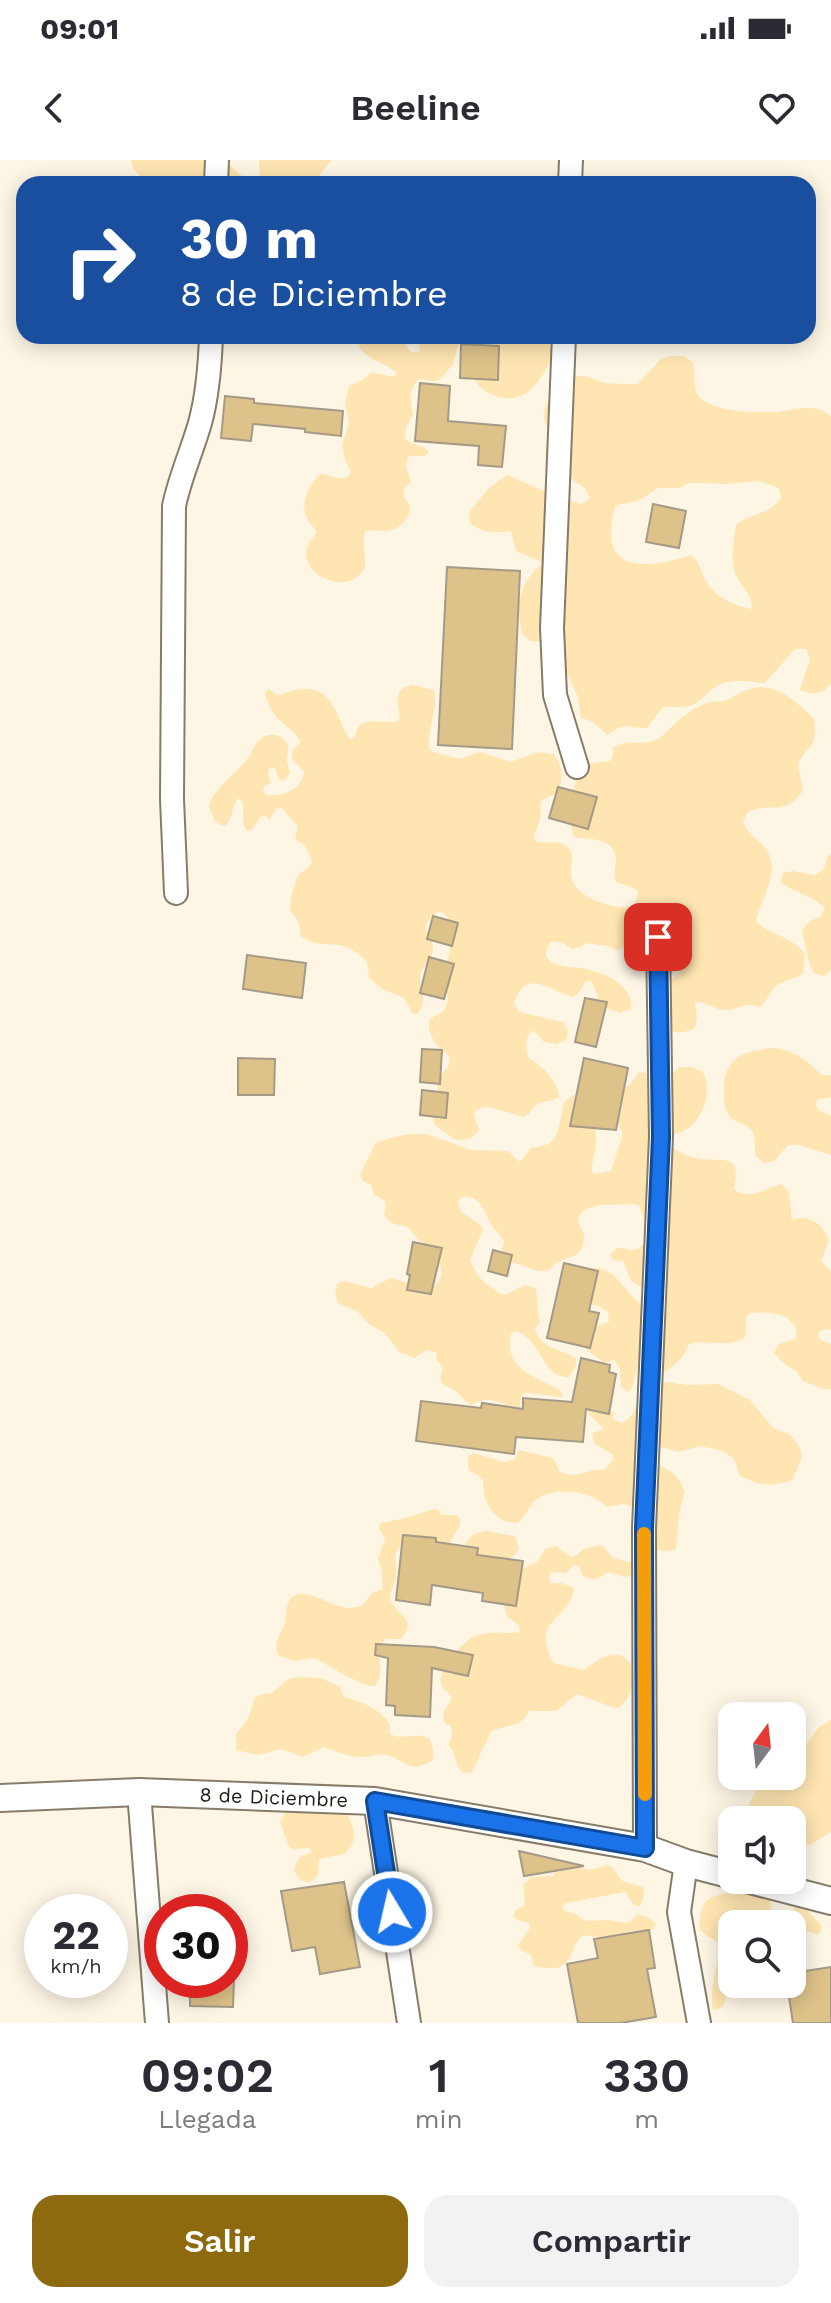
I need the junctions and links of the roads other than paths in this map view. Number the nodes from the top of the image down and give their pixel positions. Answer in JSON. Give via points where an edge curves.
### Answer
{"nodes":[{"id":1,"x":211,"y":344,"type":"edge"},
{"id":2,"x":564,"y":344,"type":"edge"},
{"id":3,"x":577,"y":767,"type":"dead end"},
{"id":4,"x":176,"y":893,"type":"dead end"},
{"id":5,"x":638,"y":924,"type":"dead end"},
{"id":6,"x":139,"y":1792,"type":"junction"},
{"id":7,"x":0,"y":1798,"type":"edge"},
{"id":8,"x":375,"y":1801,"type":"junction"},
{"id":9,"x":645,"y":1848,"type":"junction"},
{"id":10,"x":686,"y":1863,"type":"junction"},
{"id":11,"x":718,"y":1871,"type":"edge"},
{"id":12,"x":804,"y":1894,"type":"edge"},
{"id":13,"x":831,"y":1901,"type":"edge"},
{"id":14,"x":157,"y":2023,"type":"edge"},
{"id":15,"x":409,"y":2023,"type":"edge"},
{"id":16,"x":699,"y":2023,"type":"edge"}],
"edges":[{"from":1,"to":4,"type":"street","via":[[200,421],[174,506]]},
{"from":2,"to":3,"type":"street","via":[[552,628],[555,695]]},
{"from":5,"to":9,"type":"street","via":[[658,937],[661,1137],[644,1528]]},
{"from":6,"to":7,"type":"street","name":"8 de Diciembre"},
{"from":6,"to":8,"type":"street","name":"8 de Diciembre"},
{"from":6,"to":14,"type":"street"},
{"from":8,"to":9,"type":"street","name":"8 de Diciembre"},
{"from":8,"to":15,"type":"street"},
{"from":9,"to":10,"type":"street","name":"8 de Diciembre"},
{"from":10,"to":11,"type":"street","name":"8 de Diciembre"},
{"from":10,"to":16,"type":"street","via":[[679,1912]]},
{"from":12,"to":13,"type":"street"}]}
